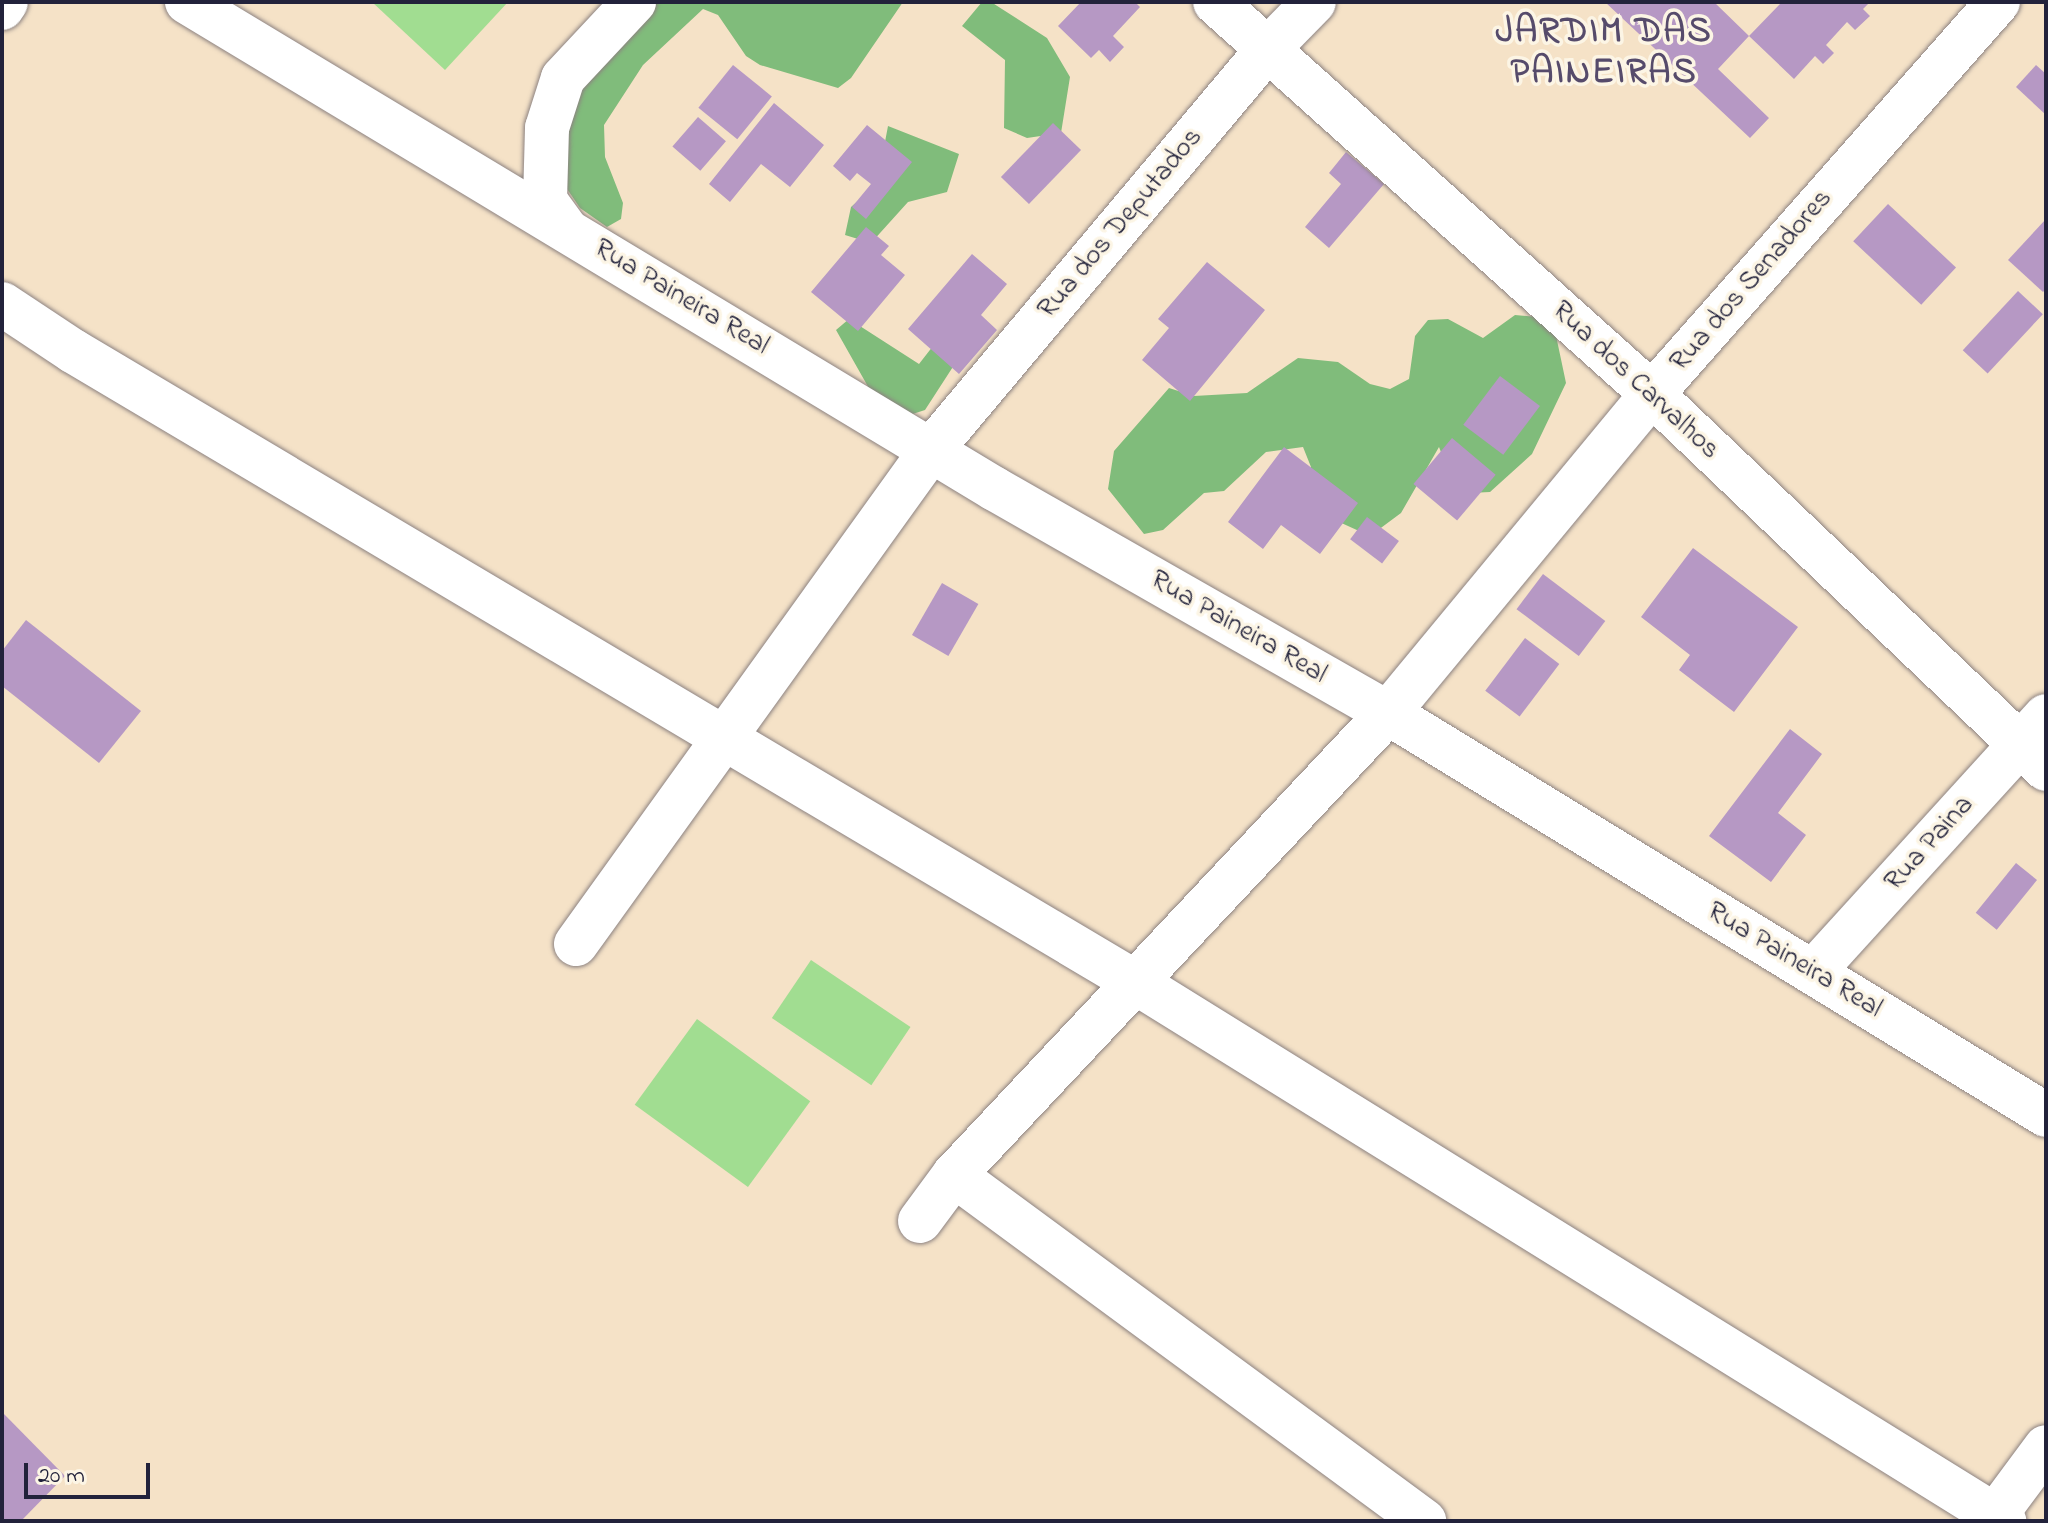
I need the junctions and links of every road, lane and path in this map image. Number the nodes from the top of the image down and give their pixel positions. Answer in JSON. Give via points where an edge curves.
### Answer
{"nodes":[{"id":1,"x":6,"y":2,"type":"edge"},
{"id":2,"x":187,"y":2,"type":"edge"},
{"id":3,"x":634,"y":2,"type":"edge"},
{"id":4,"x":1215,"y":2,"type":"edge"},
{"id":5,"x":1314,"y":2,"type":"edge"},
{"id":6,"x":1998,"y":2,"type":"edge"},
{"id":7,"x":2,"y":8,"type":"edge"},
{"id":8,"x":1267,"y":50,"type":"junction"},
{"id":9,"x":565,"y":228,"type":"junction"},
{"id":10,"x":2,"y":304,"type":"edge"},
{"id":11,"x":1652,"y":394,"type":"junction"},
{"id":12,"x":932,"y":449,"type":"junction"},
{"id":13,"x":1388,"y":713,"type":"junction"},
{"id":14,"x":721,"y":737,"type":"junction"},
{"id":15,"x":2037,"y":743,"type":"edge"},
{"id":16,"x":576,"y":944,"type":"dead end"},
{"id":17,"x":1813,"y":972,"type":"junction"},
{"id":18,"x":1135,"y":982,"type":"junction"},
{"id":19,"x":2046,"y":1115,"type":"edge"},
{"id":20,"x":954,"y":1175,"type":"junction"},
{"id":21,"x":920,"y":1221,"type":"dead end"},
{"id":22,"x":2046,"y":1447,"type":"edge"},
{"id":23,"x":1997,"y":1519,"type":"edge"},
{"id":24,"x":1424,"y":1521,"type":"edge"}],
"edges":[{"from":1,"to":7,"type":"street"},
{"from":2,"to":9,"type":"street"},
{"from":3,"to":9,"type":"street","name":"Rua Paineira Real","via":[[563,78],[542,163],[545,200]]},
{"from":4,"to":8,"type":"street","name":"Rua dos Carvalhos"},
{"from":5,"to":8,"type":"street","name":"Rua dos Deputados"},
{"from":6,"to":11,"type":"street","name":"Rua dos Senadores"},
{"from":8,"to":11,"type":"street","name":"Rua dos Carvalhos"},
{"from":8,"to":12,"type":"street","name":"Rua dos Deputados"},
{"from":9,"to":12,"type":"street","name":"Rua Paineira Real"},
{"from":10,"to":14,"type":"street"},
{"from":11,"to":13,"type":"street","name":"Rua dos Senadores"},
{"from":11,"to":15,"type":"street","name":"Rua dos Carvalhos"},
{"from":12,"to":13,"type":"street","name":"Rua Paineira Real"},
{"from":12,"to":14,"type":"street","name":"Rua dos Deputados"},
{"from":13,"to":17,"type":"street","name":"Rua Paineira Real"},
{"from":13,"to":18,"type":"street","name":"Rua dos Senadores"},
{"from":14,"to":16,"type":"street","name":"Rua dos Deputados"},
{"from":14,"to":18,"type":"street"},
{"from":15,"to":17,"type":"street","name":"Rua Paina"},
{"from":17,"to":19,"type":"street","name":"Rua Paineira Real"},
{"from":18,"to":20,"type":"street","name":"Rua dos Senadores"},
{"from":18,"to":23,"type":"street"},
{"from":20,"to":21,"type":"street","name":"Rua dos Senadores"},
{"from":20,"to":24,"type":"street"},
{"from":22,"to":23,"type":"street"}]}
